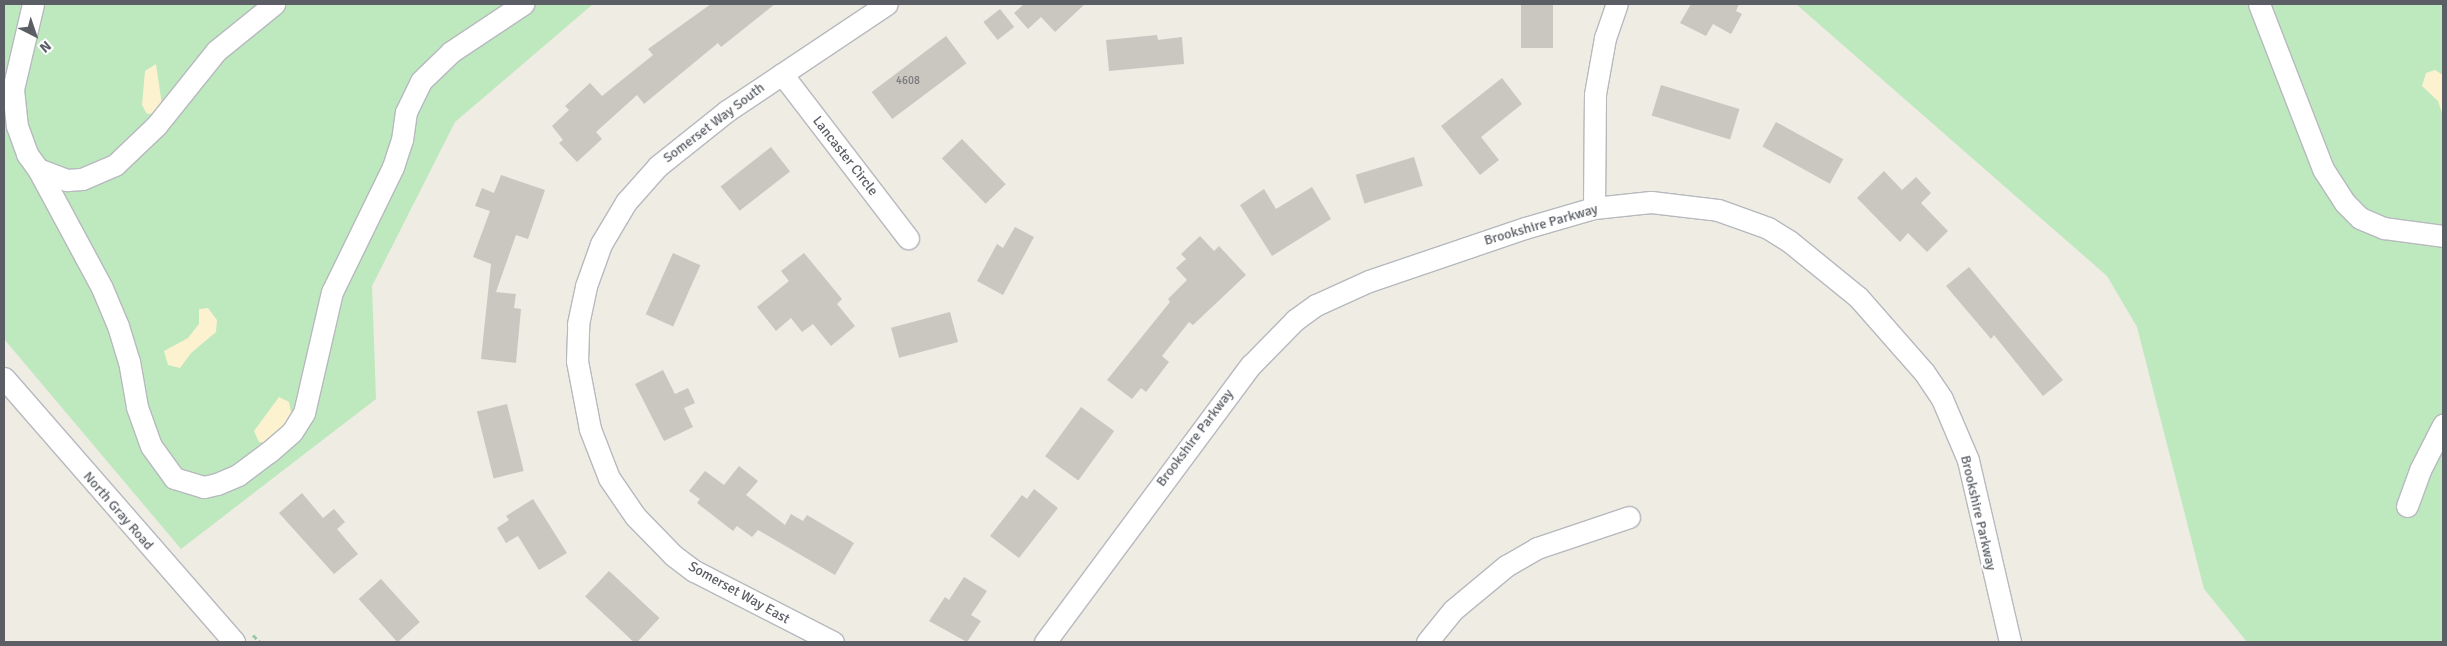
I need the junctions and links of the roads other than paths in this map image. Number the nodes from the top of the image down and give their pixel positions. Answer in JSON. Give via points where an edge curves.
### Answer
{"nodes":[{"id":1,"x":18,"y":4,"type":"edge"},
{"id":2,"x":33,"y":4,"type":"edge"},
{"id":3,"x":274,"y":4,"type":"edge"},
{"id":4,"x":523,"y":4,"type":"edge"},
{"id":5,"x":886,"y":4,"type":"edge"},
{"id":6,"x":1617,"y":4,"type":"edge"},
{"id":7,"x":2259,"y":4,"type":"edge"},
{"id":8,"x":27,"y":27,"type":"junction"},
{"id":9,"x":782,"y":74,"type":"junction"},
{"id":10,"x":38,"y":169,"type":"junction"},
{"id":11,"x":1594,"y":208,"type":"junction"},
{"id":12,"x":2443,"y":236,"type":"edge"},
{"id":13,"x":908,"y":238,"type":"dead end"},
{"id":14,"x":4,"y":378,"type":"edge"},
{"id":15,"x":583,"y":402,"type":"joint"},
{"id":16,"x":2443,"y":425,"type":"edge"},
{"id":17,"x":2443,"y":452,"type":"edge"},
{"id":18,"x":2420,"y":470,"type":"junction"},
{"id":19,"x":2407,"y":506,"type":"dead end"},
{"id":20,"x":1629,"y":517,"type":"dead end"},
{"id":21,"x":234,"y":642,"type":"edge"},
{"id":22,"x":833,"y":642,"type":"edge"},
{"id":23,"x":1045,"y":642,"type":"edge"},
{"id":24,"x":1426,"y":642,"type":"edge"},
{"id":25,"x":2010,"y":642,"type":"edge"}],
"edges":[{"from":1,"to":8,"type":"street"},
{"from":2,"to":8,"type":"street"},
{"from":3,"to":10,"type":"street","via":[[216,51],[156,126],[115,165],[82,179],[66,180]]},
{"from":4,"to":10,"type":"street","via":[[451,52],[421,81],[406,112],[402,140],[393,167],[332,292],[304,412],[292,432],[270,452],[238,475],[217,484],[204,487],[174,478],[151,446],[137,407],[129,361],[118,326],[102,288]]},
{"from":5,"to":9,"type":"street","name":"Somerset Way South"},
{"from":6,"to":11,"type":"street","via":[[1605,38],[1595,94]]},
{"from":7,"to":12,"type":"street","via":[[2323,169],[2345,203],[2360,218],[2384,228]]},
{"from":8,"to":10,"type":"street","via":[[13,89],[14,108],[27,154]]},
{"from":9,"to":13,"type":"street","name":"Lancaster Circle"},
{"from":9,"to":15,"type":"street","name":"Somerset Way South","via":[[690,138],[658,166],[611,225],[592,268],[578,324],[577,361]]},
{"from":11,"to":23,"type":"street","name":"Brookshire Parkway","via":[[1368,280],[1316,305],[1295,320],[1251,365]]},
{"from":11,"to":25,"type":"street","name":"Brookshire Parkway","via":[[1670,202],[1741,217],[1788,240],[1858,298],[1924,372],[1954,424],[1970,469]]},
{"from":14,"to":21,"type":"street","name":"North Gray Road"},
{"from":15,"to":22,"type":"street","name":"Somerset Way East","via":[[609,478],[634,516],[655,538],[702,575]]},
{"from":16,"to":18,"type":"street"},
{"from":17,"to":18,"type":"street"},
{"from":18,"to":19,"type":"street"},
{"from":20,"to":24,"type":"street","via":[[1537,548],[1506,566],[1453,610]]}]}
